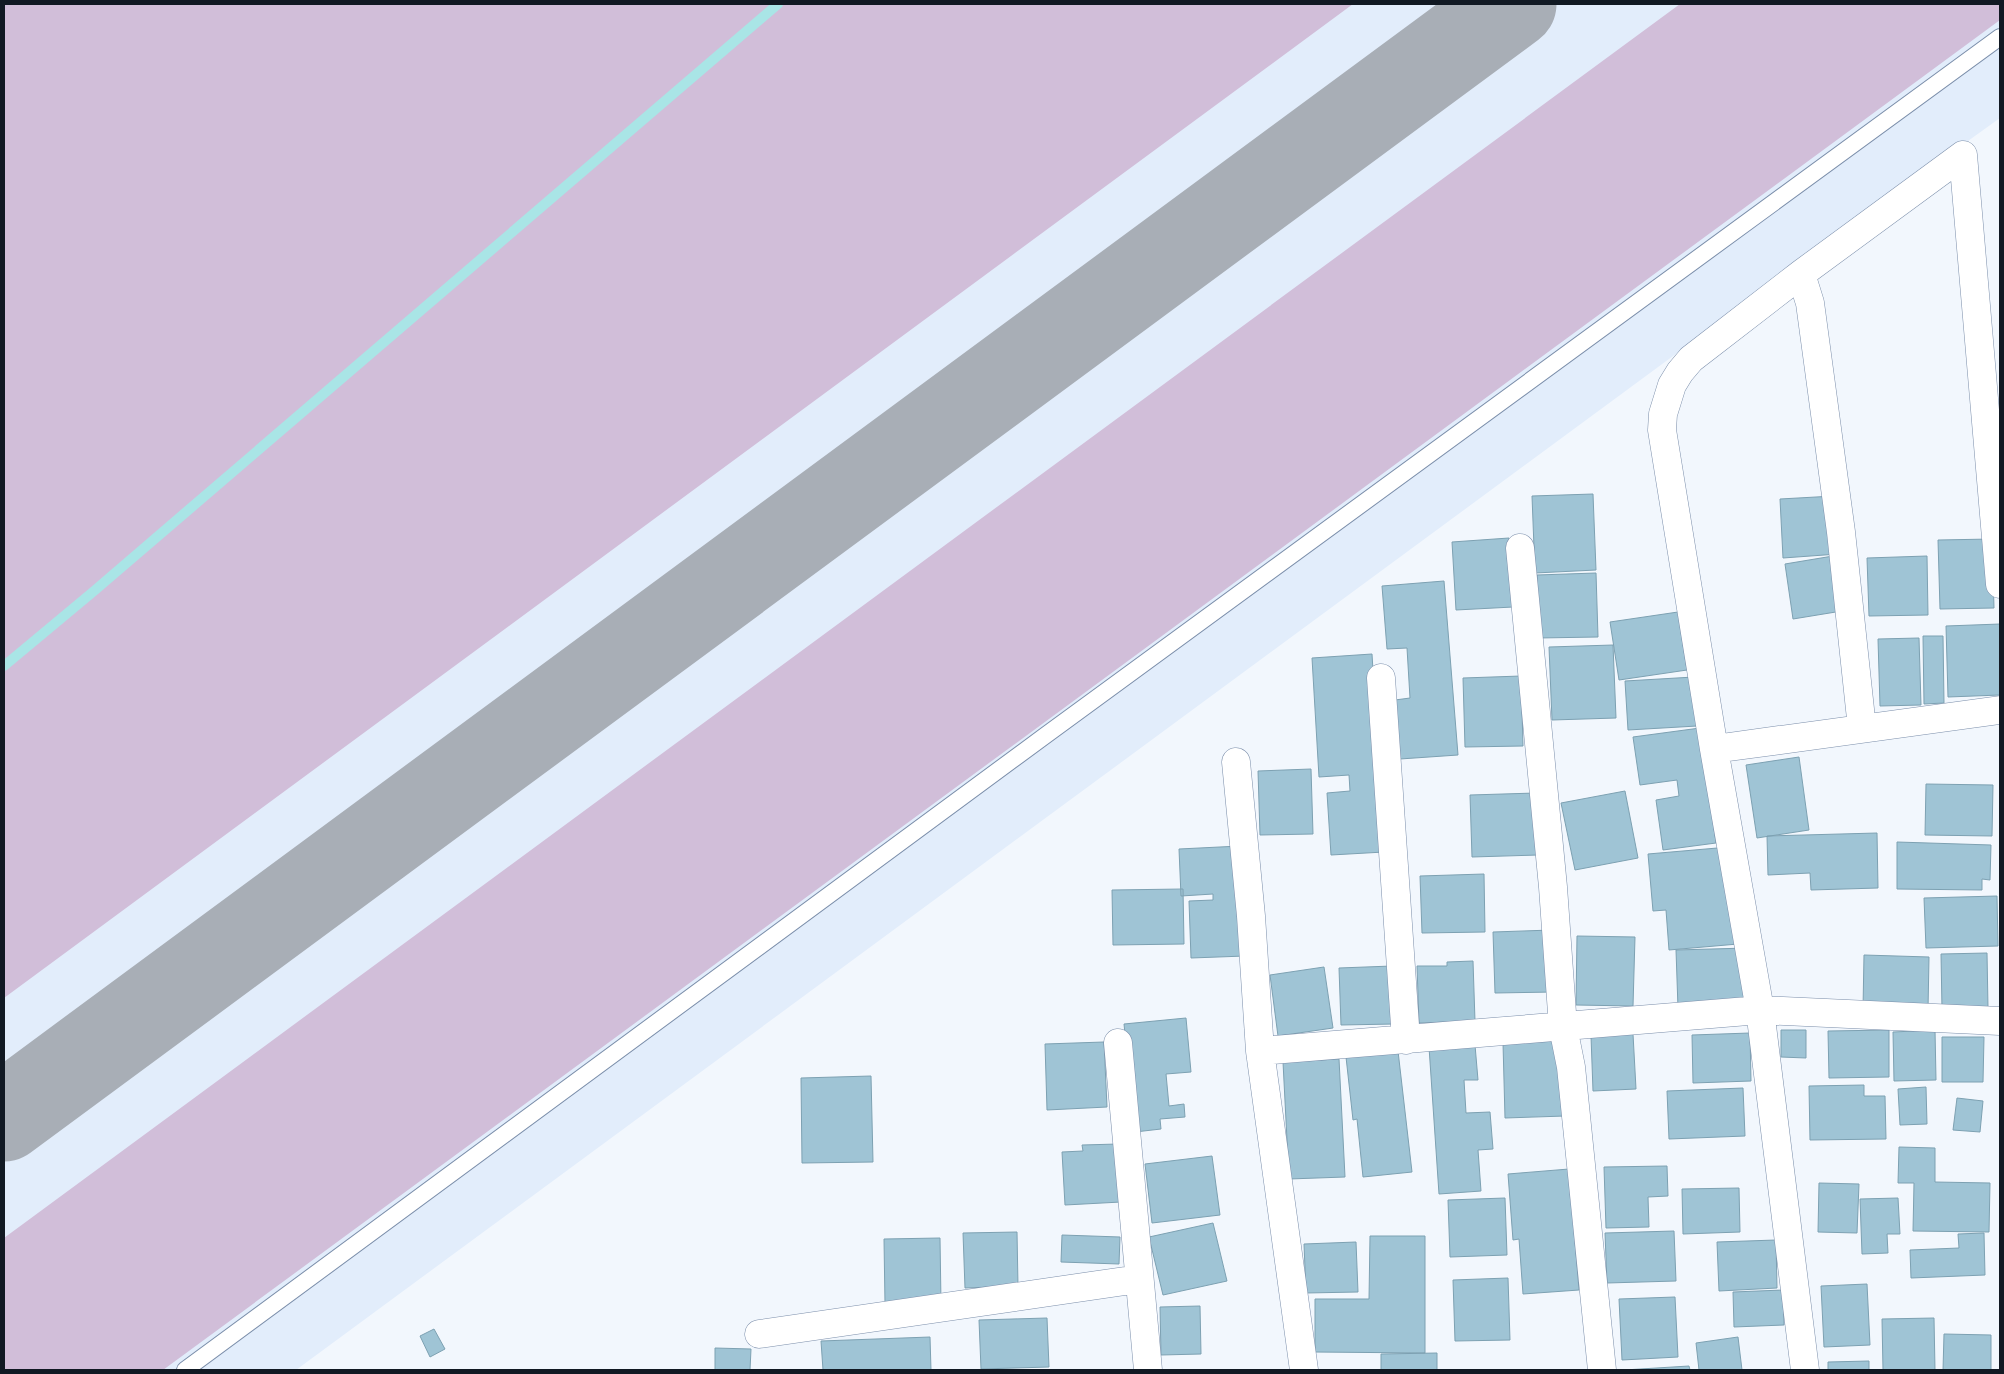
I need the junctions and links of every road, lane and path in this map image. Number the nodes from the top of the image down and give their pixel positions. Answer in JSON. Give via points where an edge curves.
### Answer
{"nodes":[{"id":1,"x":2000,"y":36,"type":"edge"},
{"id":2,"x":1801,"y":274,"type":"junction"},
{"id":3,"x":1520,"y":548,"type":"dead end"},
{"id":4,"x":2000,"y":584,"type":"edge"},
{"id":5,"x":1381,"y":678,"type":"dead end"},
{"id":6,"x":2000,"y":710,"type":"edge"},
{"id":7,"x":1862,"y":728,"type":"junction"},
{"id":8,"x":1714,"y":749,"type":"junction"},
{"id":9,"x":1236,"y":762,"type":"dead end"},
{"id":10,"x":1760,"y":1010,"type":"junction"},
{"id":11,"x":2000,"y":1021,"type":"edge"},
{"id":12,"x":1563,"y":1027,"type":"junction"},
{"id":13,"x":1406,"y":1040,"type":"junction"},
{"id":14,"x":1118,"y":1043,"type":"dead end"},
{"id":15,"x":1260,"y":1051,"type":"junction"},
{"id":16,"x":1139,"y":1279,"type":"junction"},
{"id":17,"x":759,"y":1334,"type":"dead end"},
{"id":18,"x":185,"y":1370,"type":"edge"},
{"id":19,"x":1148,"y":1370,"type":"edge"},
{"id":20,"x":1304,"y":1370,"type":"edge"},
{"id":21,"x":1602,"y":1370,"type":"edge"},
{"id":22,"x":1805,"y":1370,"type":"edge"}],
"edges":[{"from":1,"to":18,"type":"lane"},
{"from":2,"to":4,"type":"street","via":[[1963,155]]},
{"from":2,"to":7,"type":"street","via":[[1810,303],[1841,532]]},
{"from":2,"to":8,"type":"street","via":[[1691,359],[1672,385],[1663,414],[1664,445]]},
{"from":3,"to":12,"type":"street","via":[[1554,887]]},
{"from":5,"to":13,"type":"street"},
{"from":6,"to":7,"type":"street"},
{"from":7,"to":8,"type":"street"},
{"from":8,"to":10,"type":"street"},
{"from":9,"to":15,"type":"street","via":[[1252,916]]},
{"from":10,"to":11,"type":"street"},
{"from":10,"to":12,"type":"street"},
{"from":10,"to":22,"type":"street"},
{"from":12,"to":13,"type":"street"},
{"from":12,"to":21,"type":"street","via":[[1572,1077]]},
{"from":13,"to":15,"type":"street"},
{"from":14,"to":16,"type":"street"},
{"from":15,"to":20,"type":"street"},
{"from":16,"to":17,"type":"street"},
{"from":16,"to":19,"type":"street"}]}
